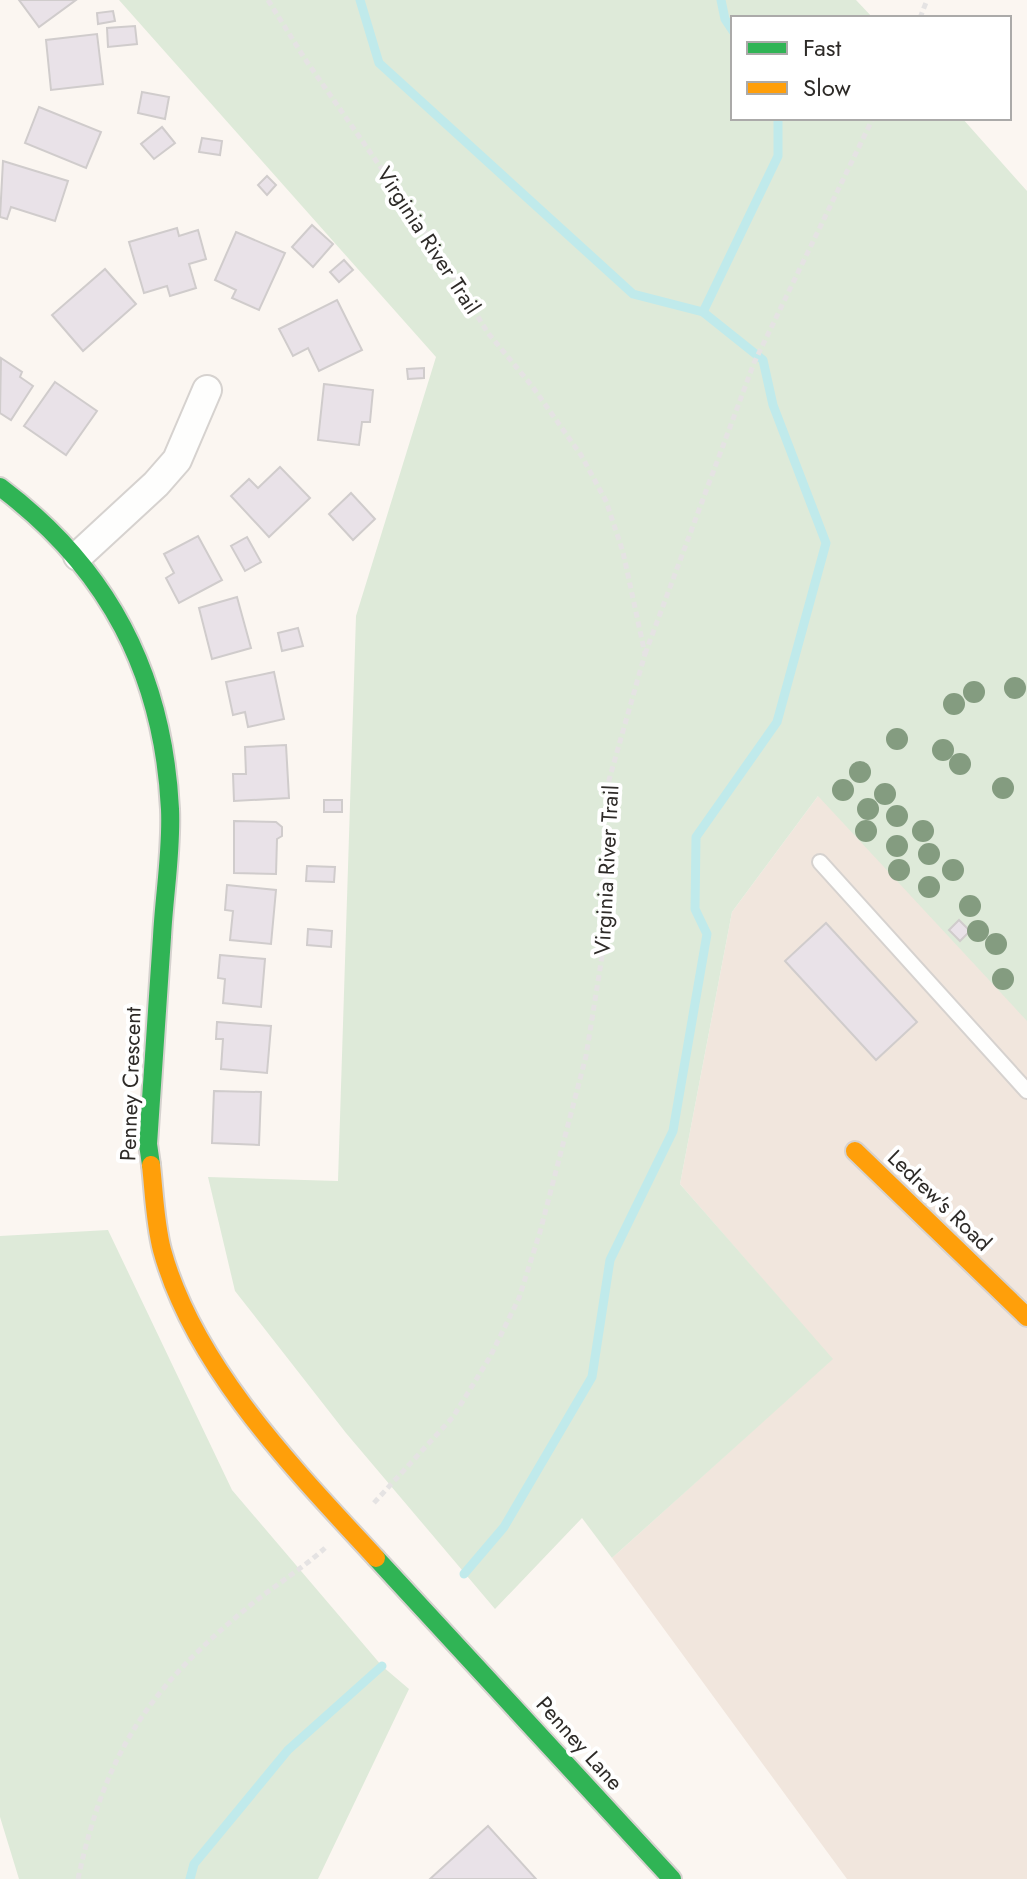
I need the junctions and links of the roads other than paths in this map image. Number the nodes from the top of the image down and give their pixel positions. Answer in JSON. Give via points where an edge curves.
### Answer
{"nodes":[{"id":1,"x":207,"y":390,"type":"dead end"},
{"id":2,"x":0,"y":487,"type":"edge"},
{"id":3,"x":78,"y":556,"type":"junction"},
{"id":4,"x":820,"y":862,"type":"dead end"},
{"id":5,"x":1027,"y":1091,"type":"edge"},
{"id":6,"x":855,"y":1151,"type":"dead end"},
{"id":7,"x":1027,"y":1317,"type":"edge"},
{"id":8,"x":452,"y":1638,"type":"joint"},
{"id":9,"x":672,"y":1879,"type":"edge"}],
"edges":[{"from":1,"to":3,"type":"street","via":[[177,460]]},
{"from":2,"to":3,"type":"street","name":"Penney Crescent","via":[[43,519]]},
{"from":3,"to":8,"type":"street","name":"Penney Crescent","via":[[137,653],[167,760],[168,867],[148,1144],[152,1196],[169,1272],[196,1336],[223,1380],[348,1528]]},
{"from":4,"to":5,"type":"lane"},
{"from":6,"to":7,"type":"street","name":"Ledrew's Road"},
{"from":8,"to":9,"type":"street","name":"Penney Lane"}]}
